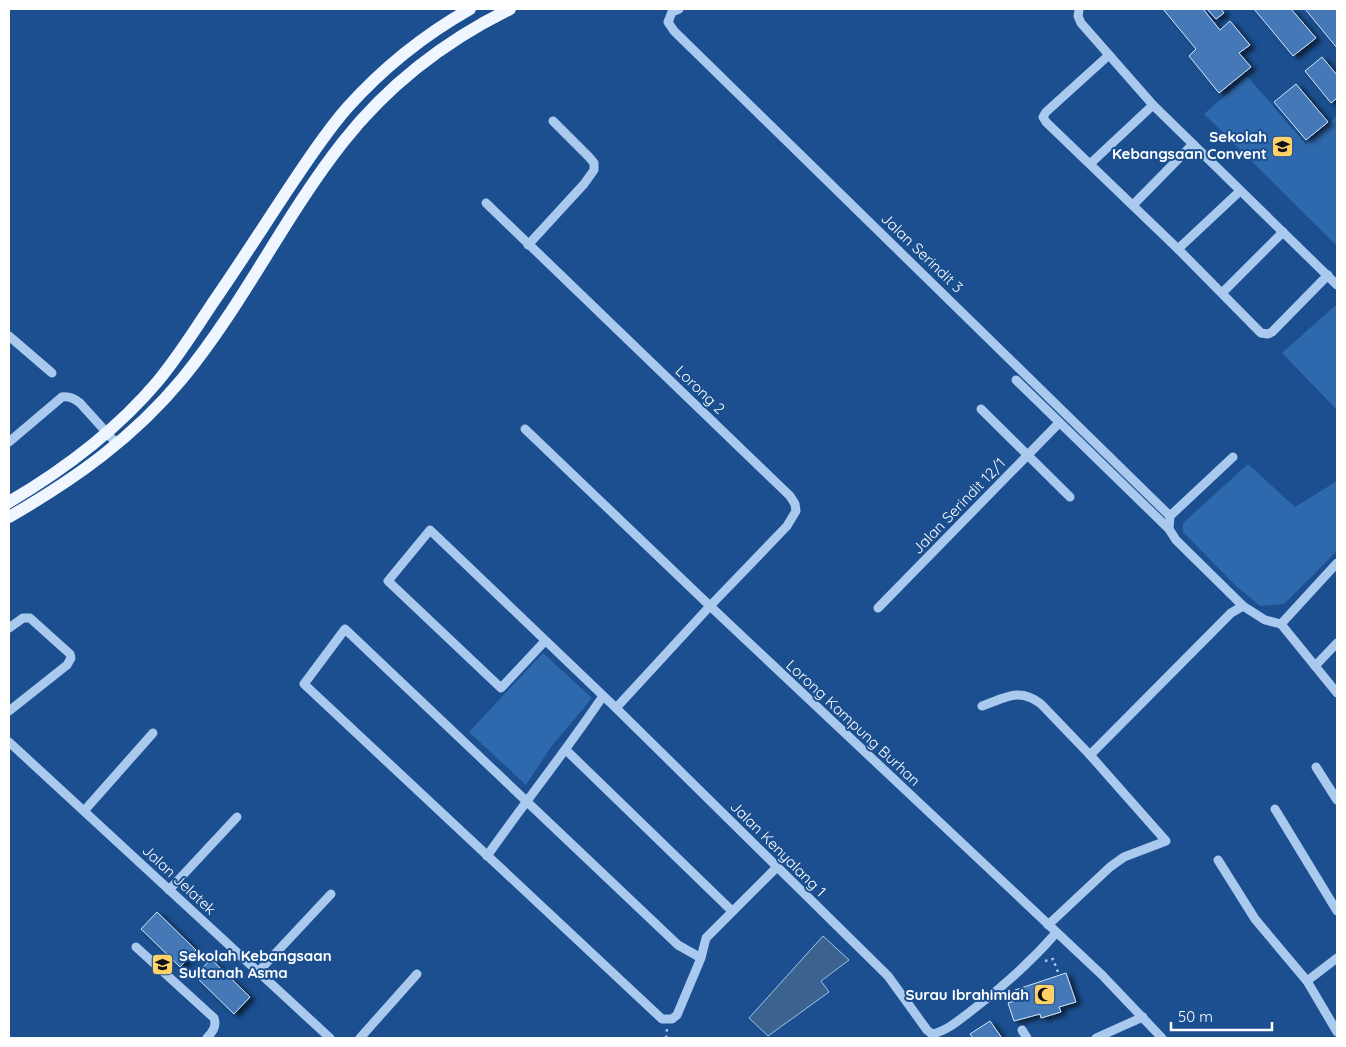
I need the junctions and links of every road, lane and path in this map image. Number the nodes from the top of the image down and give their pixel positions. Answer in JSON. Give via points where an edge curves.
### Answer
{"nodes":[{"id":1,"x":470,"y":9,"type":"edge"},
{"id":2,"x":510,"y":9,"type":"edge"},
{"id":3,"x":679,"y":9,"type":"edge"},
{"id":4,"x":1076,"y":9,"type":"edge"},
{"id":5,"x":1109,"y":55,"type":"junction"},
{"id":6,"x":1153,"y":105,"type":"junction"},
{"id":7,"x":554,"y":121,"type":"dead end"},
{"id":8,"x":1193,"y":144,"type":"junction"},
{"id":9,"x":1091,"y":163,"type":"junction"},
{"id":10,"x":1240,"y":190,"type":"junction"},
{"id":11,"x":486,"y":203,"type":"dead end"},
{"id":12,"x":1133,"y":205,"type":"junction"},
{"id":13,"x":1284,"y":232,"type":"junction"},
{"id":14,"x":528,"y":244,"type":"junction"},
{"id":15,"x":1178,"y":249,"type":"junction"},
{"id":16,"x":1328,"y":275,"type":"junction"},
{"id":17,"x":1337,"y":285,"type":"edge"},
{"id":18,"x":1222,"y":293,"type":"junction"},
{"id":19,"x":9,"y":336,"type":"edge"},
{"id":20,"x":52,"y":373,"type":"dead end"},
{"id":21,"x":1016,"y":380,"type":"dead end"},
{"id":22,"x":981,"y":409,"type":"dead end"},
{"id":23,"x":1059,"y":422,"type":"junction"},
{"id":24,"x":525,"y":429,"type":"dead end"},
{"id":25,"x":107,"y":433,"type":"junction"},
{"id":26,"x":9,"y":442,"type":"edge"},
{"id":27,"x":117,"y":444,"type":"junction"},
{"id":28,"x":1028,"y":455,"type":"junction"},
{"id":29,"x":1234,"y":457,"type":"dead end"},
{"id":30,"x":1070,"y":496,"type":"dead end"},
{"id":31,"x":9,"y":502,"type":"edge"},
{"id":32,"x":9,"y":516,"type":"edge"},
{"id":33,"x":1170,"y":516,"type":"junction"},
{"id":34,"x":1169,"y":529,"type":"junction"},
{"id":35,"x":1337,"y":563,"type":"edge"},
{"id":36,"x":710,"y":606,"type":"junction"},
{"id":37,"x":1243,"y":606,"type":"junction"},
{"id":38,"x":878,"y":608,"type":"dead end"},
{"id":39,"x":1281,"y":624,"type":"junction"},
{"id":40,"x":9,"y":628,"type":"edge"},
{"id":41,"x":546,"y":641,"type":"junction"},
{"id":42,"x":1337,"y":642,"type":"edge"},
{"id":43,"x":1315,"y":666,"type":"junction"},
{"id":44,"x":600,"y":693,"type":"junction"},
{"id":45,"x":1337,"y":693,"type":"edge"},
{"id":46,"x":982,"y":706,"type":"dead end"},
{"id":47,"x":616,"y":708,"type":"junction"},
{"id":48,"x":9,"y":711,"type":"edge"},
{"id":49,"x":153,"y":733,"type":"dead end"},
{"id":50,"x":9,"y":742,"type":"edge"},
{"id":51,"x":566,"y":750,"type":"junction"},
{"id":52,"x":1090,"y":755,"type":"junction"},
{"id":53,"x":1316,"y":767,"type":"dead end"},
{"id":54,"x":1337,"y":800,"type":"edge"},
{"id":55,"x":526,"y":801,"type":"junction"},
{"id":56,"x":1275,"y":809,"type":"dead end"},
{"id":57,"x":84,"y":811,"type":"junction"},
{"id":58,"x":238,"y":816,"type":"dead end"},
{"id":59,"x":487,"y":856,"type":"junction"},
{"id":60,"x":1218,"y":860,"type":"dead end"},
{"id":61,"x":777,"y":867,"type":"junction"},
{"id":62,"x":169,"y":890,"type":"junction"},
{"id":63,"x":331,"y":894,"type":"dead end"},
{"id":64,"x":732,"y":911,"type":"junction"},
{"id":65,"x":1337,"y":911,"type":"edge"},
{"id":66,"x":1048,"y":926,"type":"junction"},
{"id":67,"x":1056,"y":933,"type":"junction"},
{"id":68,"x":136,"y":947,"type":"dead end"},
{"id":69,"x":1038,"y":954,"type":"junction"},
{"id":70,"x":701,"y":958,"type":"junction"},
{"id":71,"x":1337,"y":958,"type":"edge"},
{"id":72,"x":258,"y":972,"type":"junction"},
{"id":73,"x":417,"y":974,"type":"dead end"},
{"id":74,"x":1059,"y":976,"type":"dead end"},
{"id":75,"x":1307,"y":981,"type":"junction"},
{"id":76,"x":1143,"y":1017,"type":"junction"},
{"id":77,"x":1337,"y":1032,"type":"edge"},
{"id":78,"x":207,"y":1038,"type":"edge"},
{"id":79,"x":330,"y":1038,"type":"edge"},
{"id":80,"x":360,"y":1038,"type":"edge"},
{"id":81,"x":1096,"y":1038,"type":"edge"},
{"id":82,"x":1162,"y":1038,"type":"edge"}],
"edges":[{"from":1,"to":25,"type":"main road","via":[[409,49],[347,109],[311,155],[170,366]]},
{"from":2,"to":27,"type":"main road","via":[[466,32],[428,58],[360,121],[326,166],[203,351],[168,395]]},
{"from":3,"to":33,"type":"street","name":"Jalan Serindit 3","via":[[672,12],[668,22],[674,31]]},
{"from":4,"to":5,"type":"street","via":[[1081,23]]},
{"from":5,"to":6,"type":"street"},
{"from":5,"to":9,"type":"street","via":[[1044,117]]},
{"from":6,"to":8,"type":"street"},
{"from":6,"to":9,"type":"street"},
{"from":7,"to":14,"type":"street","via":[[594,163],[594,170]]},
{"from":8,"to":10,"type":"street"},
{"from":8,"to":12,"type":"street"},
{"from":9,"to":12,"type":"street"},
{"from":10,"to":13,"type":"street"},
{"from":10,"to":15,"type":"street"},
{"from":11,"to":14,"type":"street","name":"Lorong 2"},
{"from":12,"to":15,"type":"street"},
{"from":13,"to":16,"type":"street"},
{"from":13,"to":18,"type":"street"},
{"from":14,"to":36,"type":"street","name":"Lorong 2","via":[[795,504],[796,511],[787,526]]},
{"from":15,"to":18,"type":"street"},
{"from":16,"to":17,"type":"street"},
{"from":16,"to":18,"type":"street","via":[[1268,334],[1257,330]]},
{"from":19,"to":20,"type":"street"},
{"from":21,"to":23,"type":"street"},
{"from":22,"to":28,"type":"street"},
{"from":23,"to":28,"type":"street","name":"Jalan Serindit 12/1"},
{"from":23,"to":34,"type":"street"},
{"from":24,"to":36,"type":"street","name":"Lorong Kampung Burhan"},
{"from":25,"to":26,"type":"street","via":[[76,399],[67,396]]},
{"from":25,"to":27,"type":"street"},
{"from":25,"to":31,"type":"main road","via":[[60,471]]},
{"from":27,"to":32,"type":"main road","via":[[67,482]]},
{"from":28,"to":30,"type":"street"},
{"from":28,"to":38,"type":"street","name":"Jalan Serindit 12/1"},
{"from":29,"to":33,"type":"street"},
{"from":33,"to":34,"type":"street"},
{"from":34,"to":37,"type":"street","via":[[1176,540]]},
{"from":35,"to":39,"type":"street"},
{"from":36,"to":47,"type":"street"},
{"from":36,"to":66,"type":"street","name":"Lorong Kampung Burhan"},
{"from":37,"to":39,"type":"street","via":[[1265,620]]},
{"from":37,"to":52,"type":"street","via":[[1232,613]]},
{"from":39,"to":43,"type":"street"},
{"from":40,"to":48,"type":"street","via":[[23,618],[30,618],[71,658]]},
{"from":41,"to":41,"type":"street","name":"Jalan Kenyalang 1","via":[[430,530],[388,581],[501,688]]},
{"from":41,"to":44,"type":"street","name":"Jalan Kenyalang 1"},
{"from":42,"to":43,"type":"street"},
{"from":43,"to":45,"type":"street"},
{"from":44,"to":47,"type":"street","name":"Jalan Kenyalang 1"},
{"from":44,"to":51,"type":"street"},
{"from":46,"to":52,"type":"street","via":[[1015,694],[1033,698]]},
{"from":47,"to":61,"type":"street","name":"Jalan Kenyalang 1"},
{"from":49,"to":57,"type":"street"},
{"from":50,"to":57,"type":"street","name":"Jalan Jelatek"},
{"from":51,"to":55,"type":"street"},
{"from":51,"to":64,"type":"street"},
{"from":52,"to":66,"type":"street","via":[[1166,841],[1124,857],[1110,867]]},
{"from":53,"to":54,"type":"street"},
{"from":55,"to":59,"type":"street"},
{"from":55,"to":59,"type":"street","via":[[345,629],[304,684]]},
{"from":55,"to":70,"type":"street","via":[[678,946]]},
{"from":56,"to":65,"type":"street"},
{"from":57,"to":62,"type":"street","name":"Jalan Jelatek"},
{"from":58,"to":62,"type":"street"},
{"from":59,"to":70,"type":"street","via":[[659,1017],[667,1020],[677,1015]]},
{"from":60,"to":75,"type":"street","via":[[1255,920]]},
{"from":61,"to":64,"type":"street"},
{"from":61,"to":69,"type":"street","name":"Jalan Kenyalang 1","via":[[888,976],[932,1034],[940,1032],[998,991]]},
{"from":62,"to":72,"type":"street","name":"Jalan Jelatek"},
{"from":63,"to":72,"type":"street"},
{"from":64,"to":70,"type":"street","via":[[706,938]]},
{"from":66,"to":67,"type":"street","name":"Lorong Kampung Burhan"},
{"from":67,"to":69,"type":"street"},
{"from":67,"to":76,"type":"street","name":"Lorong Kampung Burhan"},
{"from":68,"to":78,"type":"street","via":[[214,1018],[215,1028]]},
{"from":69,"to":74,"type":"path","via":[[1042,962],[1053,958]]},
{"from":71,"to":75,"type":"street"},
{"from":72,"to":79,"type":"street","name":"Jalan Jelatek"},
{"from":73,"to":80,"type":"street"},
{"from":75,"to":77,"type":"street"},
{"from":76,"to":81,"type":"street"},
{"from":76,"to":82,"type":"street","name":"Lorong Kampung Burhan"}]}
